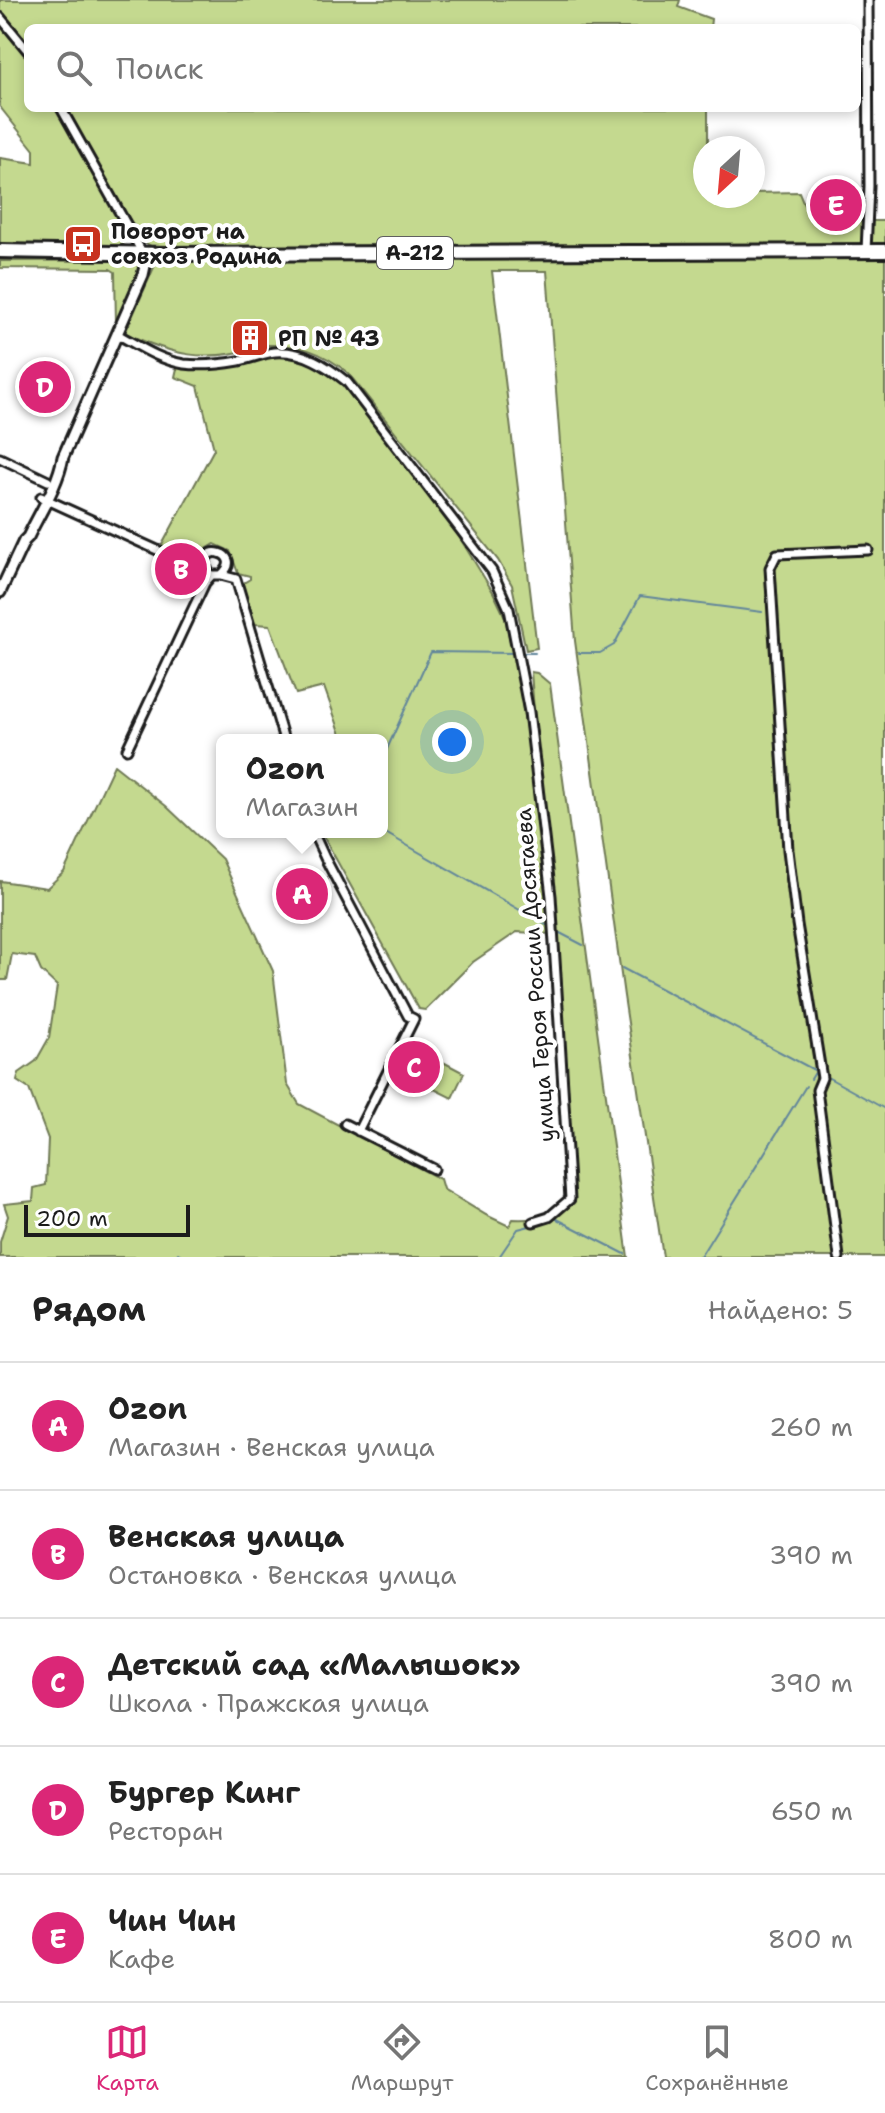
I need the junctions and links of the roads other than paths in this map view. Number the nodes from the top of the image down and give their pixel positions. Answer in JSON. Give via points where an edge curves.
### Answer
{"nodes":[{"id":1,"x":868,"y":0,"type":"edge"},
{"id":2,"x":0,"y":17,"type":"edge"},
{"id":3,"x":24,"y":46,"type":"edge"},
{"id":4,"x":63,"y":112,"type":"edge"},
{"id":5,"x":0,"y":251,"type":"edge"},
{"id":6,"x":866,"y":251,"type":"junction"},
{"id":7,"x":885,"y":251,"type":"edge"},
{"id":8,"x":143,"y":254,"type":"junction"},
{"id":9,"x":117,"y":334,"type":"junction"},
{"id":10,"x":63,"y":457,"type":"junction"},
{"id":11,"x":0,"y":458,"type":"edge"},
{"id":12,"x":48,"y":481,"type":"junction"},
{"id":13,"x":44,"y":498,"type":"junction"},
{"id":14,"x":868,"y":550,"type":"dead end"},
{"id":15,"x":214,"y":573,"type":"junction"},
{"id":16,"x":0,"y":592,"type":"edge"},
{"id":17,"x":282,"y":734,"type":"edge"},
{"id":18,"x":127,"y":749,"type":"dead end"},
{"id":19,"x":316,"y":838,"type":"edge"},
{"id":20,"x":345,"y":1124,"type":"dead end"},
{"id":21,"x":358,"y":1131,"type":"junction"},
{"id":22,"x":434,"y":1169,"type":"dead end"},
{"id":23,"x":533,"y":1222,"type":"dead end"},
{"id":24,"x":839,"y":1257,"type":"edge"}],
"edges":[{"from":1,"to":6,"type":"street"},
{"from":2,"to":3,"type":"street"},
{"from":4,"to":8,"type":"street"},
{"from":5,"to":8,"type":"highway","number":"А-212"},
{"from":6,"to":7,"type":"highway","number":"А-212"},
{"from":6,"to":8,"type":"highway","number":"А-212"},
{"from":8,"to":9,"type":"street","via":[[143,275]]},
{"from":9,"to":10,"type":"street"},
{"from":9,"to":23,"type":"street","name":"улица Героя России Досягаева","via":[[163,360],[184,364],[239,361],[274,352],[328,366],[347,382],[492,571],[509,609],[529,712],[552,911],[570,1199],[549,1217]]},
{"from":10,"to":12,"type":"street"},
{"from":10,"to":13,"type":"street"},
{"from":11,"to":12,"type":"street"},
{"from":12,"to":13,"type":"street"},
{"from":13,"to":15,"type":"street"},
{"from":13,"to":16,"type":"street"},
{"from":14,"to":24,"type":"street","via":[[777,554],[770,568],[788,850],[822,1078],[817,1090]]},
{"from":15,"to":17,"type":"street","via":[[236,579]]},
{"from":15,"to":18,"type":"street"},
{"from":19,"to":21,"type":"street","via":[[414,1019]]},
{"from":20,"to":21,"type":"street"},
{"from":21,"to":22,"type":"street"}]}
